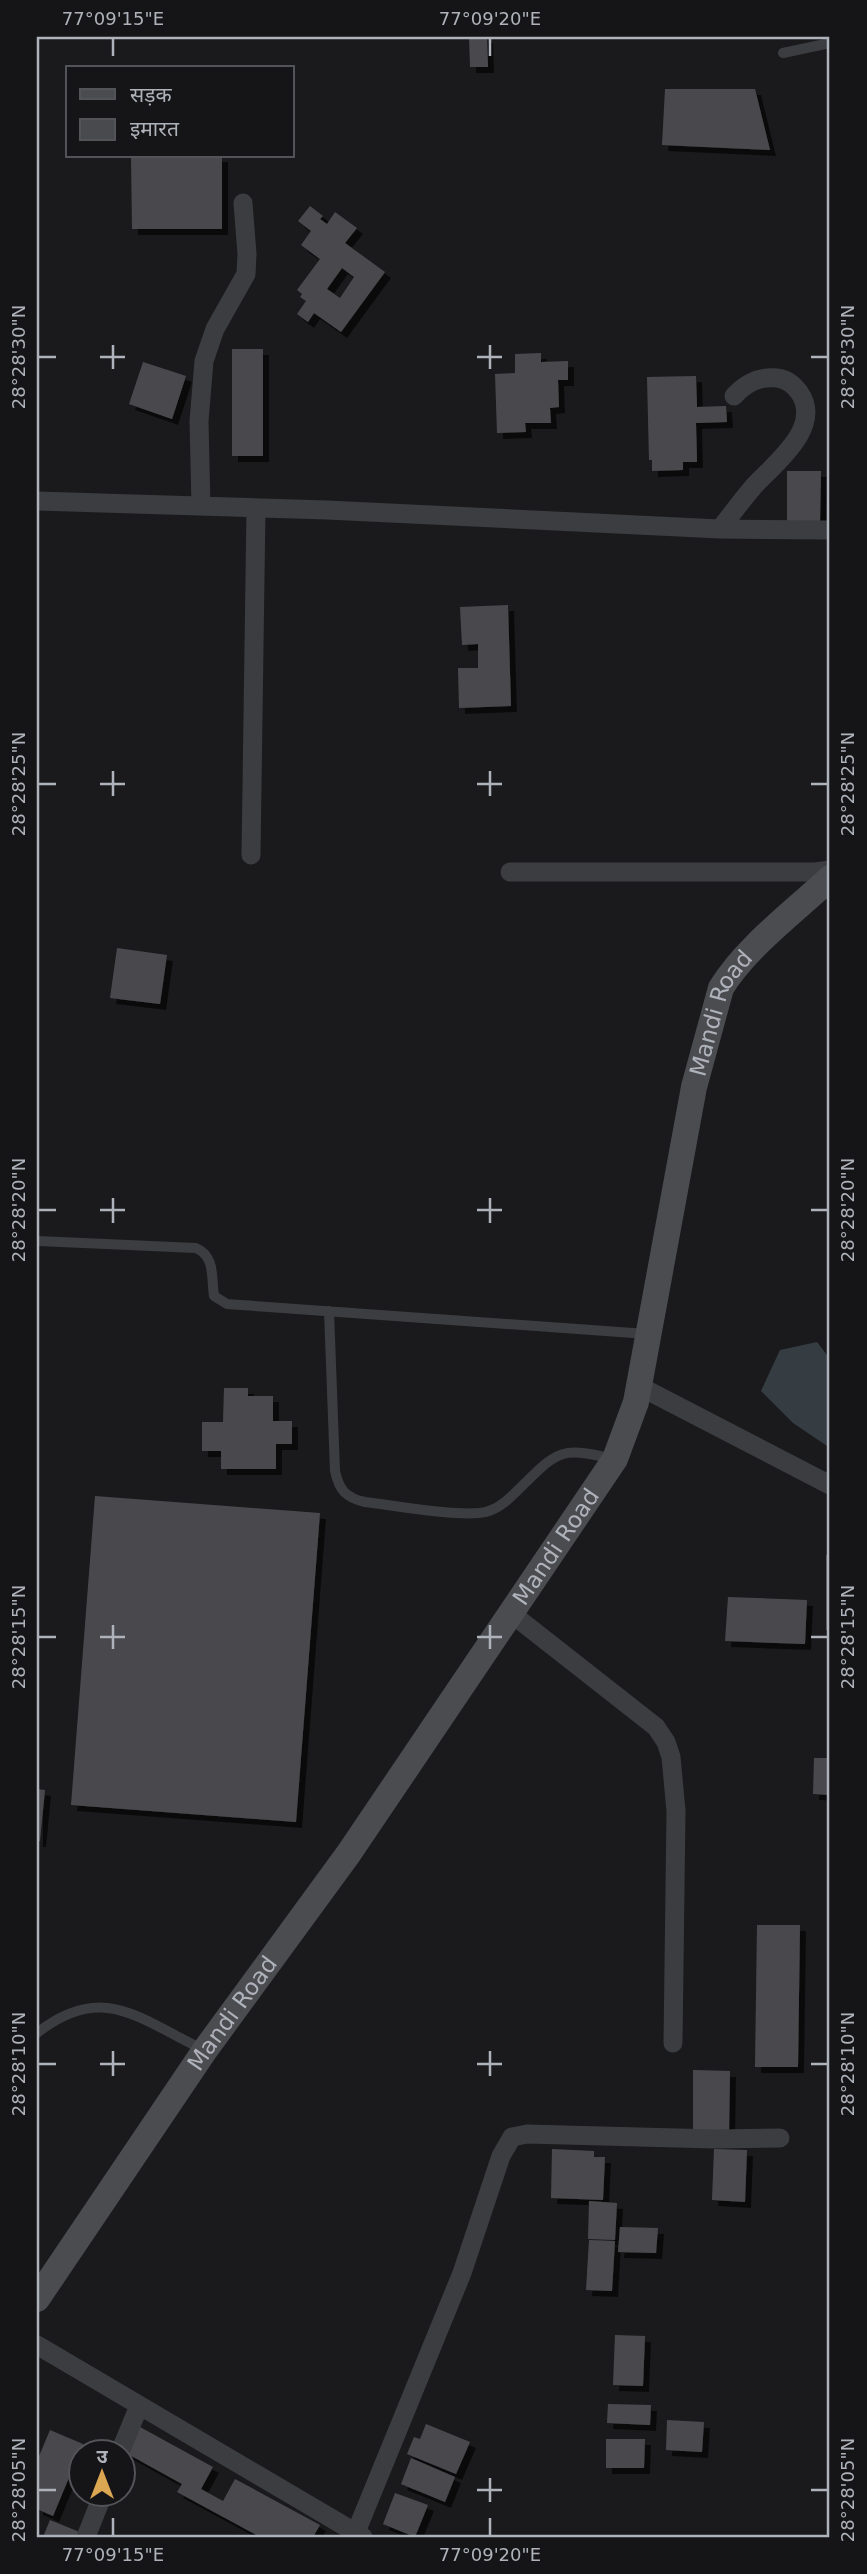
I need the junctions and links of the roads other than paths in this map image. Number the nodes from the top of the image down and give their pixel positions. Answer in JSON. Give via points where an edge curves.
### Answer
{"nodes":[{"id":1,"x":830,"y":43,"type":"edge"},
{"id":2,"x":783,"y":53,"type":"dead end"},
{"id":3,"x":243,"y":203,"type":"dead end"},
{"id":4,"x":734,"y":396,"type":"dead end"},
{"id":5,"x":37,"y":501,"type":"edge"},
{"id":6,"x":201,"y":506,"type":"junction"},
{"id":7,"x":256,"y":508,"type":"junction"},
{"id":8,"x":720,"y":529,"type":"junction"},
{"id":9,"x":830,"y":530,"type":"edge"},
{"id":10,"x":251,"y":855,"type":"dead end"},
{"id":11,"x":830,"y":870,"type":"edge"},
{"id":12,"x":510,"y":872,"type":"dead end"},
{"id":13,"x":830,"y":878,"type":"edge"},
{"id":14,"x":38,"y":1241,"type":"edge"},
{"id":15,"x":329,"y":1311,"type":"junction"},
{"id":16,"x":649,"y":1334,"type":"junction"},
{"id":17,"x":639,"y":1386,"type":"junction"},
{"id":18,"x":615,"y":1459,"type":"junction"},
{"id":19,"x":830,"y":1485,"type":"edge"},
{"id":20,"x":512,"y":1614,"type":"junction"},
{"id":21,"x":37,"y":2033,"type":"edge"},
{"id":22,"x":673,"y":2043,"type":"dead end"},
{"id":23,"x":205,"y":2050,"type":"junction"},
{"id":24,"x":780,"y":2138,"type":"dead end"},
{"id":25,"x":37,"y":2299,"type":"edge"},
{"id":26,"x":37,"y":2345,"type":"edge"},
{"id":27,"x":139,"y":2406,"type":"junction"},
{"id":28,"x":126,"y":2438,"type":"edge"},
{"id":29,"x":97,"y":2508,"type":"edge"},
{"id":30,"x":358,"y":2536,"type":"edge"},
{"id":31,"x":86,"y":2537,"type":"edge"}],
"edges":[{"from":1,"to":2,"type":"lane"},
{"from":3,"to":6,"type":"street","via":[[246,274],[215,329],[204,361],[199,421]]},
{"from":4,"to":8,"type":"street","via":[[751,381],[782,378],[801,395],[805,408],[792,447]]},
{"from":5,"to":6,"type":"street"},
{"from":6,"to":7,"type":"street"},
{"from":7,"to":8,"type":"street"},
{"from":7,"to":10,"type":"street"},
{"from":8,"to":9,"type":"street"},
{"from":11,"to":12,"type":"street"},
{"from":13,"to":16,"type":"street","name":"Mandi Road","via":[[752,951],[721,988],[694,1087]]},
{"from":14,"to":15,"type":"lane","via":[[196,1248],[209,1257],[214,1296],[220,1302]]},
{"from":15,"to":16,"type":"lane"},
{"from":15,"to":18,"type":"lane","via":[[335,1471],[342,1491],[350,1498],[480,1514],[501,1505],[561,1452]]},
{"from":16,"to":17,"type":"street","name":"Mandi Road"},
{"from":17,"to":18,"type":"street","name":"Mandi Road"},
{"from":17,"to":19,"type":"street"},
{"from":18,"to":20,"type":"street","name":"Mandi Road"},
{"from":20,"to":22,"type":"street","via":[[656,1727],[666,1741],[676,1811]]},
{"from":20,"to":23,"type":"street","name":"Mandi Road","via":[[349,1853]]},
{"from":21,"to":23,"type":"lane","via":[[55,2019],[97,2006],[124,2012]]},
{"from":23,"to":25,"type":"street","name":"Mandi Road"},
{"from":24,"to":30,"type":"street","via":[[512,2137]]},
{"from":26,"to":27,"type":"street"},
{"from":27,"to":28,"type":"street"},
{"from":27,"to":30,"type":"street"},
{"from":29,"to":31,"type":"street"}]}
